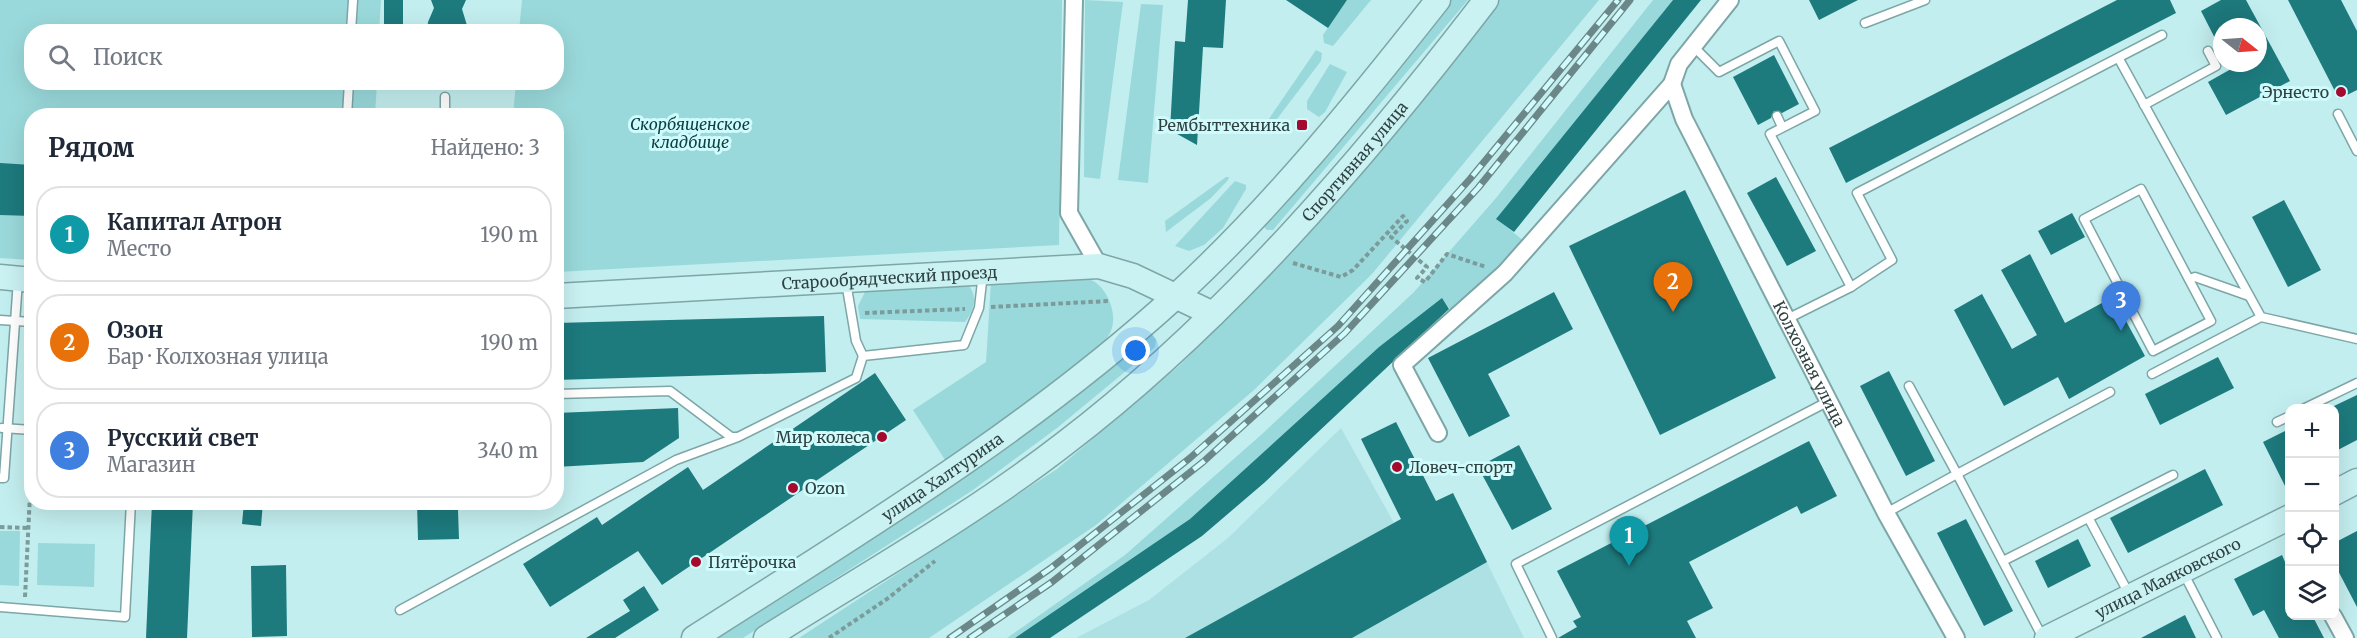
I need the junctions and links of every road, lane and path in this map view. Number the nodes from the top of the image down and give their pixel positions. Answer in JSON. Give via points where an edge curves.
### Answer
{"nodes":[{"id":1,"x":353,"y":0,"type":"edge"},
{"id":2,"x":1074,"y":0,"type":"edge"},
{"id":3,"x":1438,"y":0,"type":"edge"},
{"id":4,"x":1486,"y":0,"type":"edge"},
{"id":5,"x":1730,"y":0,"type":"edge"},
{"id":6,"x":1925,"y":0,"type":"edge"},
{"id":7,"x":1865,"y":23,"type":"dead end"},
{"id":8,"x":352,"y":24,"type":"edge"},
{"id":9,"x":2163,"y":35,"type":"dead end"},
{"id":10,"x":1693,"y":46,"type":"junction"},
{"id":11,"x":2208,"y":51,"type":"dead end"},
{"id":12,"x":2119,"y":59,"type":"junction"},
{"id":13,"x":1672,"y":84,"type":"junction"},
{"id":14,"x":349,"y":90,"type":"edge"},
{"id":15,"x":445,"y":97,"type":"dead end"},
{"id":16,"x":2144,"y":105,"type":"junction"},
{"id":17,"x":347,"y":108,"type":"edge"},
{"id":18,"x":445,"y":108,"type":"edge"},
{"id":19,"x":2338,"y":114,"type":"dead end"},
{"id":20,"x":1777,"y":116,"type":"dead end"},
{"id":21,"x":1782,"y":127,"type":"junction"},
{"id":22,"x":2357,"y":151,"type":"edge"},
{"id":23,"x":1291,"y":263,"type":"dead end"},
{"id":24,"x":1099,"y":267,"type":"junction"},
{"id":25,"x":983,"y":273,"type":"junction"},
{"id":26,"x":1504,"y":273,"type":"junction"},
{"id":27,"x":16,"y":279,"type":"edge"},
{"id":28,"x":2189,"y":279,"type":"junction"},
{"id":29,"x":846,"y":282,"type":"junction"},
{"id":30,"x":1851,"y":287,"type":"junction"},
{"id":31,"x":564,"y":296,"type":"edge"},
{"id":32,"x":2249,"y":296,"type":"junction"},
{"id":33,"x":1175,"y":297,"type":"junction"},
{"id":34,"x":1213,"y":314,"type":"junction"},
{"id":35,"x":2261,"y":317,"type":"junction"},
{"id":36,"x":1787,"y":319,"type":"junction"},
{"id":37,"x":0,"y":320,"type":"edge"},
{"id":38,"x":15,"y":321,"type":"junction"},
{"id":39,"x":24,"y":322,"type":"edge"},
{"id":40,"x":2357,"y":339,"type":"edge"},
{"id":41,"x":863,"y":356,"type":"junction"},
{"id":42,"x":2152,"y":374,"type":"dead end"},
{"id":43,"x":2357,"y":383,"type":"edge"},
{"id":44,"x":1909,"y":386,"type":"dead end"},
{"id":45,"x":2110,"y":392,"type":"dead end"},
{"id":46,"x":564,"y":394,"type":"edge"},
{"id":47,"x":1829,"y":401,"type":"junction"},
{"id":48,"x":2313,"y":404,"type":"edge"},
{"id":49,"x":2285,"y":418,"type":"edge"},
{"id":50,"x":2277,"y":422,"type":"dead end"},
{"id":51,"x":3,"y":428,"type":"edge"},
{"id":52,"x":24,"y":429,"type":"edge"},
{"id":53,"x":1438,"y":433,"type":"dead end"},
{"id":54,"x":738,"y":437,"type":"junction"},
{"id":55,"x":1957,"y":474,"type":"junction"},
{"id":56,"x":2173,"y":475,"type":"dead end"},
{"id":57,"x":0,"y":478,"type":"edge"},
{"id":58,"x":2357,"y":481,"type":"edge"},
{"id":59,"x":2339,"y":490,"type":"edge"},
{"id":60,"x":29,"y":510,"type":"edge"},
{"id":61,"x":131,"y":510,"type":"edge"},
{"id":62,"x":1886,"y":513,"type":"junction"},
{"id":63,"x":2089,"y":519,"type":"junction"},
{"id":64,"x":2285,"y":526,"type":"edge"},
{"id":65,"x":0,"y":527,"type":"edge"},
{"id":66,"x":28,"y":528,"type":"junction"},
{"id":67,"x":944,"y":555,"type":"dead end"},
{"id":68,"x":2002,"y":561,"type":"junction"},
{"id":69,"x":2182,"y":571,"type":"junction"},
{"id":70,"x":2130,"y":597,"type":"junction"},
{"id":71,"x":0,"y":608,"type":"edge"},
{"id":72,"x":25,"y":609,"type":"junction"},
{"id":73,"x":400,"y":610,"type":"dead end"},
{"id":74,"x":2336,"y":620,"type":"edge"},
{"id":75,"x":694,"y":638,"type":"edge"},
{"id":76,"x":766,"y":638,"type":"edge"},
{"id":77,"x":829,"y":638,"type":"edge"},
{"id":78,"x":1552,"y":638,"type":"edge"},
{"id":79,"x":1956,"y":638,"type":"edge"},
{"id":80,"x":2045,"y":638,"type":"edge"},
{"id":81,"x":2217,"y":638,"type":"edge"},
{"id":82,"x":2345,"y":638,"type":"edge"}],
"edges":[{"from":1,"to":8,"type":"lane"},
{"from":2,"to":24,"type":"street","via":[[1069,213]]},
{"from":3,"to":33,"type":"main road","via":[[1351,110],[1259,215]]},
{"from":4,"to":34,"type":"main road","name":"Спортивная улица","via":[[1286,240]]},
{"from":5,"to":10,"type":"street"},
{"from":6,"to":7,"type":"lane"},
{"from":9,"to":12,"type":"lane"},
{"from":10,"to":13,"type":"street","via":[[1679,64]]},
{"from":10,"to":21,"type":"lane","via":[[1719,72],[1779,41],[1815,111]]},
{"from":11,"to":16,"type":"lane","via":[[2216,66]]},
{"from":12,"to":16,"type":"lane"},
{"from":12,"to":30,"type":"lane","via":[[1857,193],[1892,260]]},
{"from":13,"to":26,"type":"street"},
{"from":13,"to":36,"type":"street","name":"Колхозная улица","via":[[1684,119]]},
{"from":14,"to":17,"type":"lane"},
{"from":15,"to":18,"type":"lane"},
{"from":16,"to":32,"type":"lane"},
{"from":19,"to":22,"type":"lane"},
{"from":20,"to":21,"type":"lane"},
{"from":21,"to":30,"type":"lane","via":[[1770,134]]},
{"from":23,"to":26,"type":"path","via":[[1341,277],[1353,270],[1403,216],[1407,221],[1391,237],[1427,267],[1417,279],[1425,282],[1447,254]]},
{"from":24,"to":25,"type":"main road","name":"Старообрядческий проезд"},
{"from":24,"to":33,"type":"main road","name":"Старообрядческий проезд","via":[[1133,276]]},
{"from":25,"to":29,"type":"main road","name":"Старообрядческий проезд"},
{"from":25,"to":41,"type":"lane","via":[[979,308],[964,345]]},
{"from":26,"to":53,"type":"street","via":[[1402,365]]},
{"from":27,"to":38,"type":"lane"},
{"from":28,"to":28,"type":"lane","via":[[2211,321],[2153,351],[2084,219],[2141,189]]},
{"from":28,"to":32,"type":"lane","via":[[2195,277]]},
{"from":29,"to":31,"type":"main road","name":"Старообрядческий проезд"},
{"from":29,"to":41,"type":"lane","via":[[856,341]]},
{"from":30,"to":36,"type":"lane"},
{"from":32,"to":35,"type":"lane"},
{"from":33,"to":34,"type":"main road","name":"Старообрядческий проезд"},
{"from":33,"to":75,"type":"main road","name":"улица Халтурина","via":[[1037,412],[957,470]]},
{"from":34,"to":76,"type":"main road","via":[[1164,363],[1064,445],[979,505]]},
{"from":35,"to":40,"type":"lane"},
{"from":35,"to":42,"type":"lane"},
{"from":36,"to":47,"type":"street","name":"Колхозная улица"},
{"from":37,"to":38,"type":"lane"},
{"from":38,"to":39,"type":"lane"},
{"from":38,"to":51,"type":"lane"},
{"from":41,"to":54,"type":"lane","via":[[856,378]]},
{"from":43,"to":48,"type":"lane"},
{"from":44,"to":55,"type":"lane"},
{"from":45,"to":55,"type":"lane"},
{"from":46,"to":54,"type":"lane","via":[[670,391],[731,437]]},
{"from":47,"to":62,"type":"street","name":"Колхозная улица"},
{"from":47,"to":78,"type":"lane","via":[[1516,564]]},
{"from":49,"to":50,"type":"lane"},
{"from":51,"to":52,"type":"lane"},
{"from":51,"to":57,"type":"lane","via":[[4,478]]},
{"from":54,"to":73,"type":"lane","via":[[675,460]]},
{"from":55,"to":62,"type":"lane"},
{"from":55,"to":68,"type":"lane"},
{"from":56,"to":63,"type":"lane"},
{"from":58,"to":59,"type":"main road"},
{"from":60,"to":66,"type":"path"},
{"from":61,"to":72,"type":"lane","via":[[125,617]]},
{"from":62,"to":79,"type":"street","name":"Колхозная улица"},
{"from":63,"to":68,"type":"lane"},
{"from":63,"to":70,"type":"lane"},
{"from":64,"to":69,"type":"main road","name":"улица Маяковского"},
{"from":65,"to":66,"type":"path"},
{"from":66,"to":72,"type":"path"},
{"from":67,"to":77,"type":"path"},
{"from":68,"to":80,"type":"lane"},
{"from":69,"to":70,"type":"main road","name":"улица Маяковского"},
{"from":69,"to":81,"type":"lane"},
{"from":70,"to":80,"type":"main road","name":"улица Маяковского"},
{"from":71,"to":72,"type":"lane"},
{"from":74,"to":82,"type":"street"}]}
